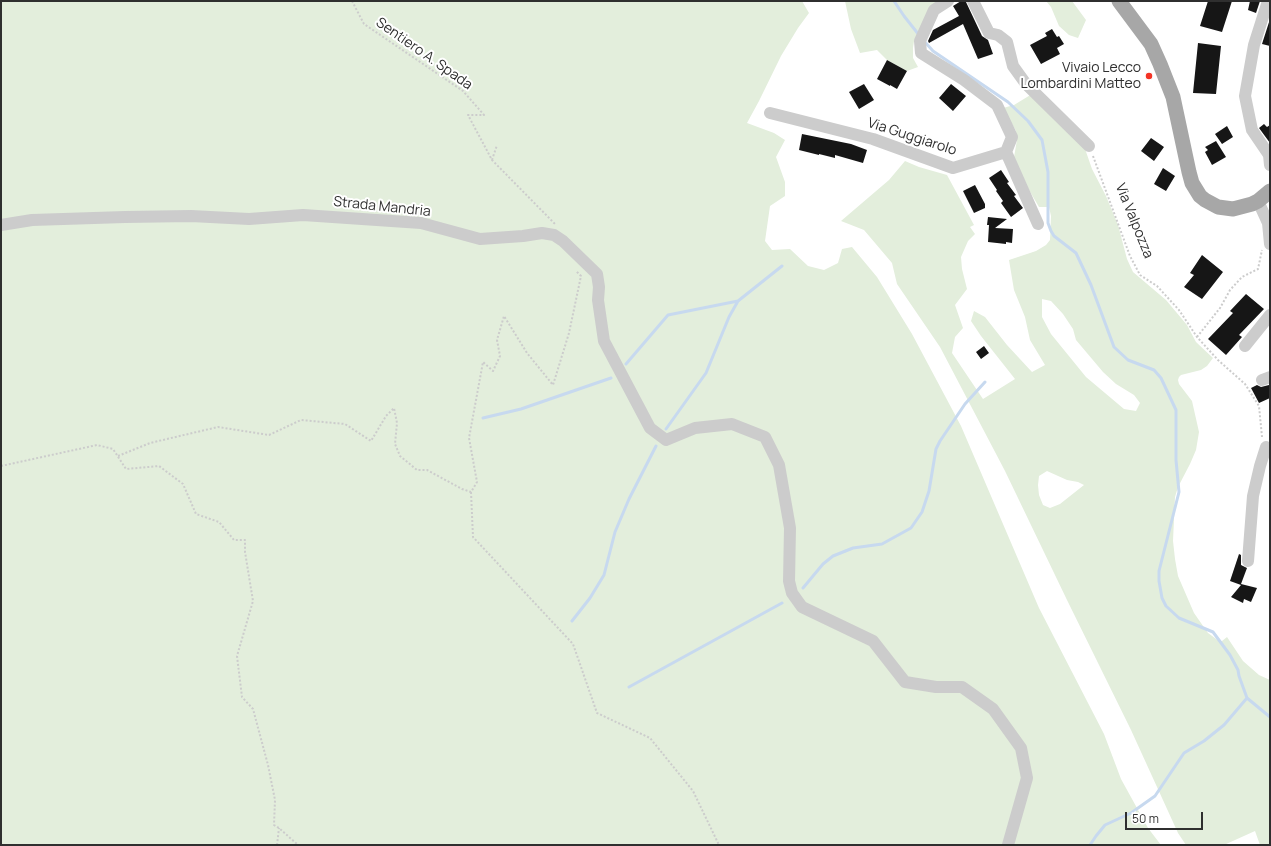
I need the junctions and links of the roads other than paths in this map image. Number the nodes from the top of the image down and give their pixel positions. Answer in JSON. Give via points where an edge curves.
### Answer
{"nodes":[{"id":1,"x":948,"y":1,"type":"edge"},
{"id":2,"x":974,"y":1,"type":"edge"},
{"id":3,"x":1119,"y":1,"type":"edge"},
{"id":4,"x":1268,"y":1,"type":"edge"},
{"id":5,"x":770,"y":113,"type":"dead end"},
{"id":6,"x":1089,"y":146,"type":"road end"},
{"id":7,"x":1006,"y":152,"type":"junction"},
{"id":8,"x":1270,"y":166,"type":"edge"},
{"id":9,"x":1264,"y":196,"type":"edge"},
{"id":10,"x":1,"y":224,"type":"edge"},
{"id":11,"x":1038,"y":224,"type":"dead end"},
{"id":12,"x":1270,"y":240,"type":"edge"},
{"id":13,"x":1270,"y":315,"type":"edge"},
{"id":14,"x":1245,"y":346,"type":"dead end"},
{"id":15,"x":1268,"y":448,"type":"edge"},
{"id":16,"x":1248,"y":562,"type":"dead end"},
{"id":17,"x":1008,"y":845,"type":"edge"}],
"edges":[{"from":1,"to":7,"type":"street","via":[[934,10],[920,41],[921,53],[997,105],[1012,138]]},
{"from":2,"to":6,"type":"street","via":[[989,33],[998,35],[1007,42],[1014,66],[1026,84]]},
{"from":3,"to":9,"type":"main road","via":[[1151,44],[1160,64],[1173,97],[1188,172],[1200,196],[1224,208],[1240,208]]},
{"from":4,"to":8,"type":"street","via":[[1254,45],[1245,96],[1252,130],[1269,155]]},
{"from":5,"to":7,"type":"street","name":"Via Guggiarolo","via":[[873,139],[954,168]]},
{"from":7,"to":11,"type":"street"},
{"from":9,"to":12,"type":"street"},
{"from":10,"to":17,"type":"street","name":"Strada Mandria","via":[[32,220],[191,216],[249,219],[304,215],[421,223],[480,239],[542,233],[554,235],[596,274],[604,341],[650,428],[666,440],[695,428],[732,424],[765,437],[779,465],[790,528],[788,581],[802,607],[873,642],[905,682],[962,687],[993,709],[1021,748],[1027,778]]},
{"from":13,"to":14,"type":"street"},
{"from":15,"to":16,"type":"street","via":[[1260,466],[1253,496]]}]}
